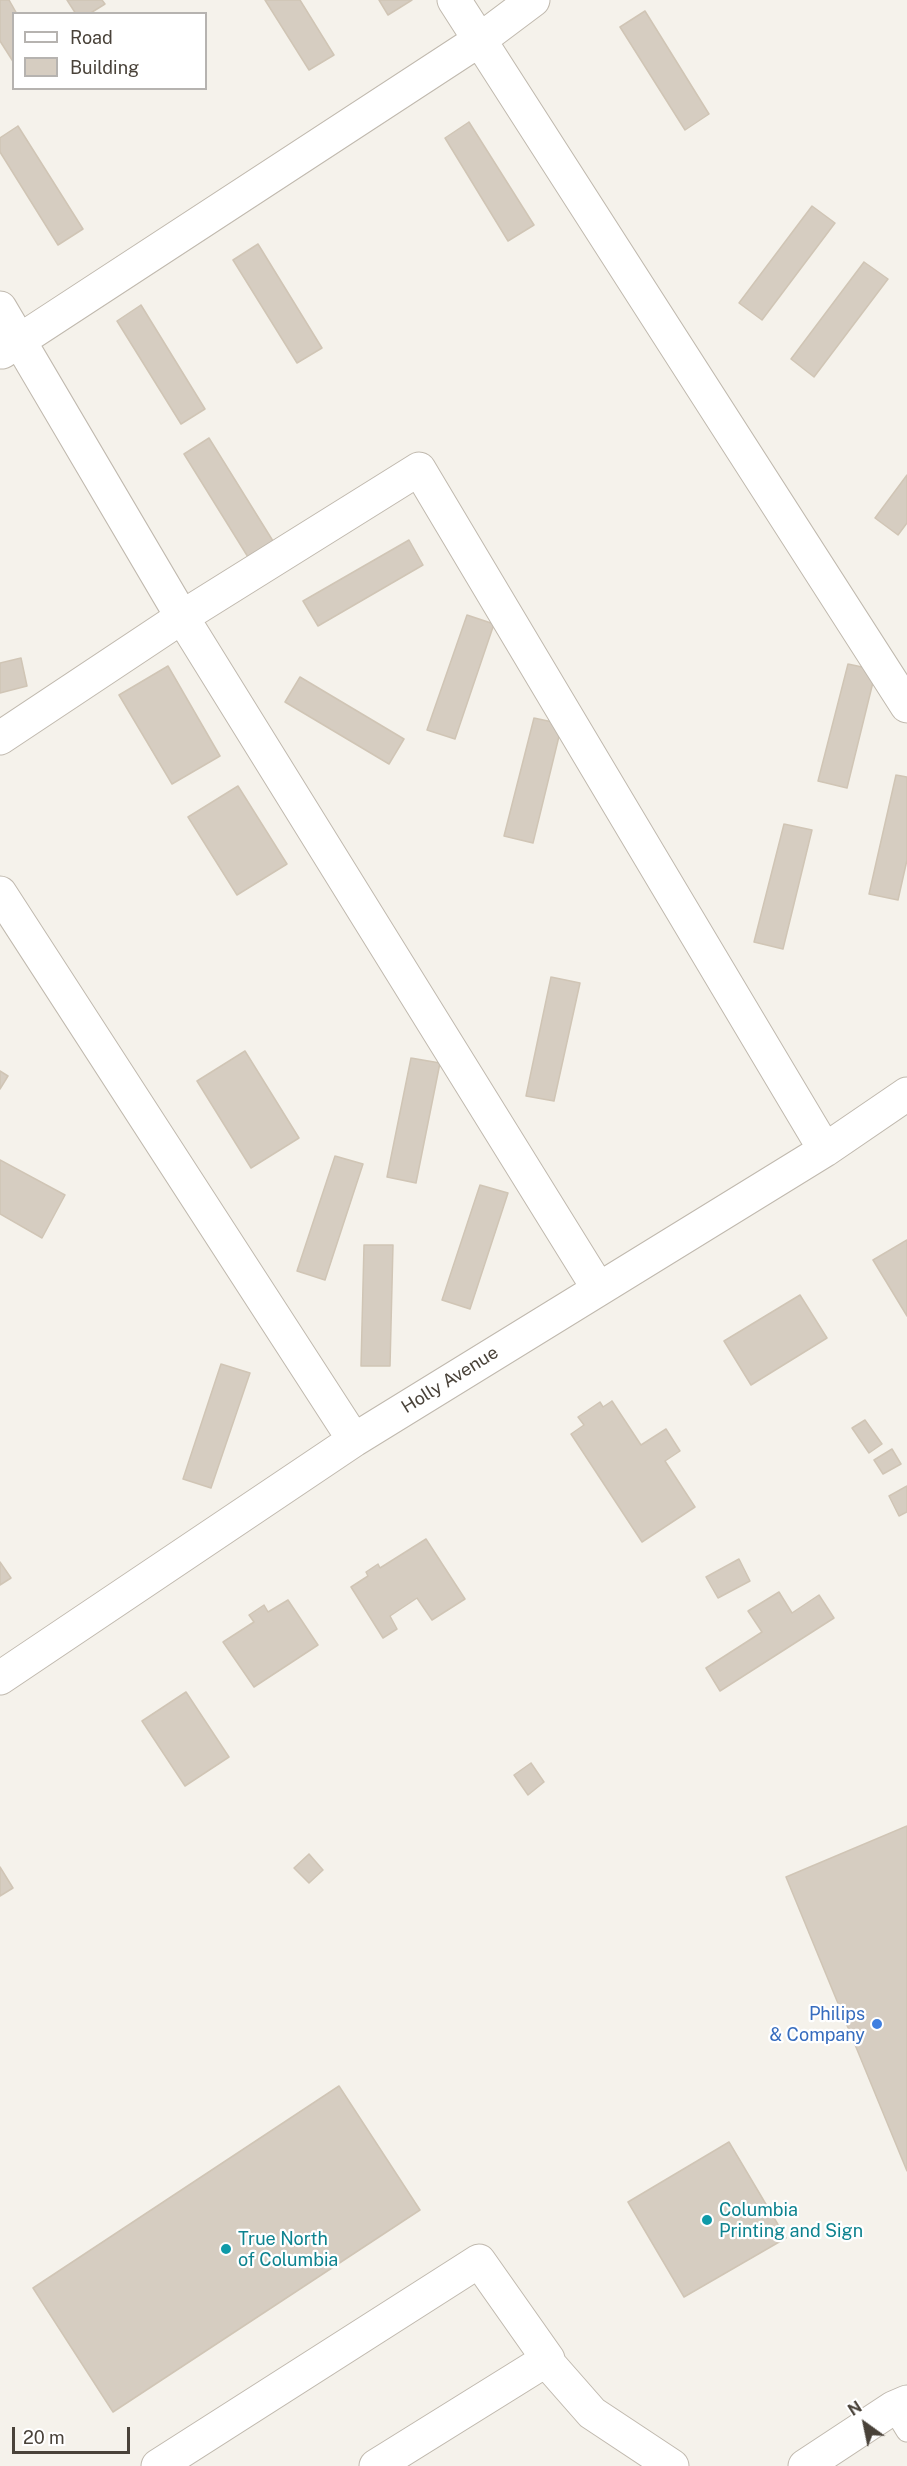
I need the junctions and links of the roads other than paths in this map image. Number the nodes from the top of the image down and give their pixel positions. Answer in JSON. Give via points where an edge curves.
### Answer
{"nodes":[{"id":1,"x":454,"y":0,"type":"edge"},
{"id":2,"x":533,"y":0,"type":"edge"},
{"id":3,"x":481,"y":39,"type":"junction"},
{"id":4,"x":0,"y":308,"type":"edge"},
{"id":5,"x":10,"y":348,"type":"edge"},
{"id":6,"x":182,"y":617,"type":"junction"},
{"id":7,"x":907,"y":706,"type":"edge"},
{"id":8,"x":0,"y":738,"type":"edge"},
{"id":9,"x":0,"y":893,"type":"edge"},
{"id":10,"x":907,"y":1094,"type":"edge"},
{"id":11,"x":825,"y":1150,"type":"junction"},
{"id":12,"x":598,"y":1288,"type":"junction"},
{"id":13,"x":354,"y":1440,"type":"junction"},
{"id":14,"x":0,"y":1678,"type":"edge"},
{"id":15,"x":548,"y":2359,"type":"junction"},
{"id":16,"x":903,"y":2413,"type":"edge"},
{"id":17,"x":158,"y":2466,"type":"edge"},
{"id":18,"x":376,"y":2466,"type":"edge"},
{"id":19,"x":672,"y":2466,"type":"edge"},
{"id":20,"x":805,"y":2466,"type":"edge"}],
"edges":[{"from":1,"to":3,"type":"street"},
{"from":2,"to":3,"type":"street"},
{"from":3,"to":5,"type":"street"},
{"from":3,"to":7,"type":"street"},
{"from":4,"to":5,"type":"street"},
{"from":5,"to":6,"type":"street"},
{"from":6,"to":8,"type":"street"},
{"from":6,"to":11,"type":"street","via":[[419,469]]},
{"from":6,"to":12,"type":"street"},
{"from":9,"to":13,"type":"street"},
{"from":10,"to":11,"type":"street","name":"Holly Avenue"},
{"from":11,"to":12,"type":"street","name":"Holly Avenue"},
{"from":12,"to":13,"type":"street","name":"Holly Avenue"},
{"from":13,"to":14,"type":"street","name":"Holly Avenue"},
{"from":15,"to":17,"type":"street","via":[[479,2260]]},
{"from":15,"to":18,"type":"street"},
{"from":15,"to":19,"type":"street","via":[[592,2413]]},
{"from":16,"to":20,"type":"street"}]}
